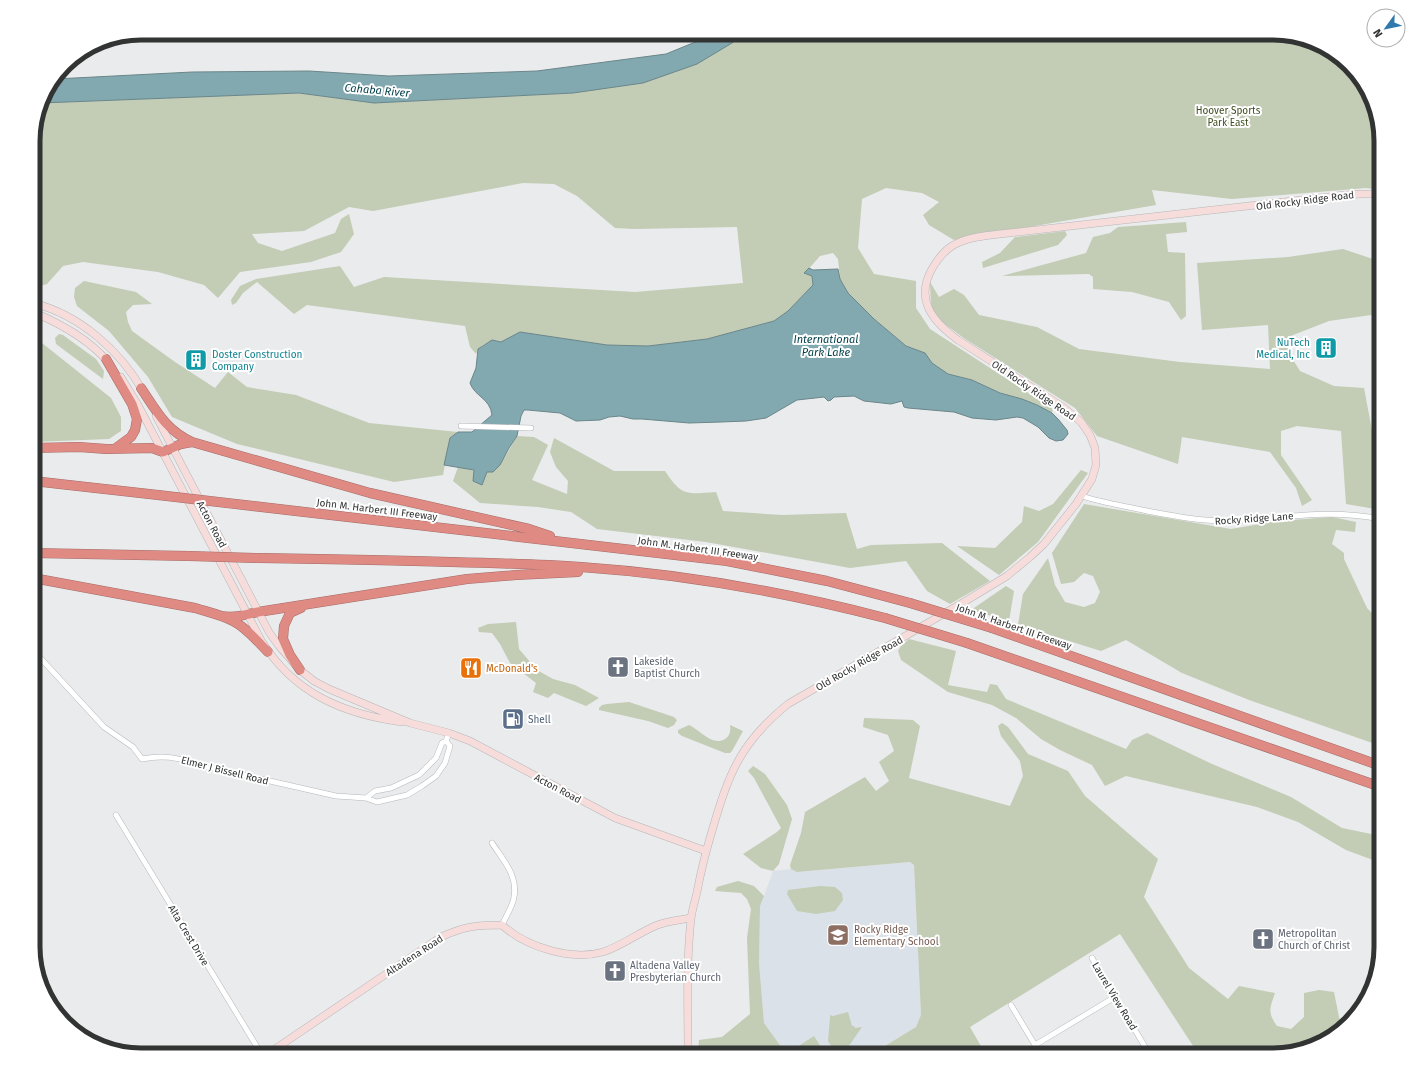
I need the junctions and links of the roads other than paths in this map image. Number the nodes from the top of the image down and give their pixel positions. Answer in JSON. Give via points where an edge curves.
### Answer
{"nodes":[{"id":1,"x":1374,"y":194,"type":"edge"},
{"id":2,"x":40,"y":306,"type":"edge"},
{"id":3,"x":40,"y":316,"type":"edge"},
{"id":4,"x":106,"y":359,"type":"junction"},
{"id":5,"x":141,"y":388,"type":"junction"},
{"id":6,"x":461,"y":426,"type":"dead end"},
{"id":7,"x":530,"y":428,"type":"dead end"},
{"id":8,"x":192,"y":442,"type":"junction"},
{"id":9,"x":40,"y":448,"type":"edge"},
{"id":10,"x":115,"y":448,"type":"junction"},
{"id":11,"x":173,"y":448,"type":"junction"},
{"id":12,"x":163,"y":452,"type":"junction"},
{"id":13,"x":40,"y":482,"type":"edge"},
{"id":14,"x":1082,"y":496,"type":"junction"},
{"id":15,"x":1374,"y":518,"type":"edge"},
{"id":16,"x":566,"y":542,"type":"junction"},
{"id":17,"x":40,"y":553,"type":"edge"},
{"id":18,"x":618,"y":570,"type":"junction"},
{"id":19,"x":40,"y":579,"type":"edge"},
{"id":20,"x":309,"y":604,"type":"junction"},
{"id":21,"x":258,"y":612,"type":"junction"},
{"id":22,"x":247,"y":615,"type":"junction"},
{"id":23,"x":221,"y":616,"type":"junction"},
{"id":24,"x":268,"y":652,"type":"junction"},
{"id":25,"x":40,"y":658,"type":"edge"},
{"id":26,"x":300,"y":670,"type":"junction"},
{"id":27,"x":410,"y":723,"type":"junction"},
{"id":28,"x":449,"y":733,"type":"junction"},
{"id":29,"x":446,"y":741,"type":"junction"},
{"id":30,"x":1374,"y":764,"type":"edge"},
{"id":31,"x":1374,"y":786,"type":"edge"},
{"id":32,"x":366,"y":798,"type":"junction"},
{"id":33,"x":116,"y":815,"type":"dead end"},
{"id":34,"x":492,"y":843,"type":"dead end"},
{"id":35,"x":706,"y":851,"type":"junction"},
{"id":36,"x":691,"y":918,"type":"junction"},
{"id":37,"x":502,"y":925,"type":"junction"},
{"id":38,"x":1092,"y":958,"type":"dead end"},
{"id":39,"x":1115,"y":997,"type":"junction"},
{"id":40,"x":1011,"y":1005,"type":"dead end"},
{"id":41,"x":1035,"y":1045,"type":"junction"},
{"id":42,"x":258,"y":1048,"type":"edge"},
{"id":43,"x":276,"y":1048,"type":"edge"},
{"id":44,"x":688,"y":1048,"type":"edge"},
{"id":45,"x":1037,"y":1048,"type":"edge"},
{"id":46,"x":1146,"y":1048,"type":"edge"}],
"edges":[{"from":1,"to":14,"type":"street","name":"Old Rocky Ridge Road","via":[[1345,195],[1000,234],[960,242],[940,256],[925,290],[926,302],[934,318],[958,340],[1063,407],[1081,422],[1090,435],[1095,448],[1096,465],[1092,479]]},
{"from":2,"to":5,"type":"street","name":"Acton Road","via":[[60,313],[92,332],[115,352]]},
{"from":3,"to":4,"type":"street","name":"Acton Road","via":[[77,335]]},
{"from":4,"to":10,"type":"highway","via":[[132,404],[137,419],[136,430],[131,437]]},
{"from":4,"to":12,"type":"street","name":"Acton Road","via":[[127,386]]},
{"from":5,"to":8,"type":"highway","via":[[171,430]]},
{"from":5,"to":11,"type":"street","name":"Acton Road"},
{"from":6,"to":7,"type":"street"},
{"from":8,"to":11,"type":"highway"},
{"from":8,"to":16,"type":"highway","via":[[364,491],[529,529]]},
{"from":9,"to":10,"type":"highway"},
{"from":10,"to":12,"type":"highway","via":[[152,448]]},
{"from":11,"to":12,"type":"highway"},
{"from":11,"to":21,"type":"street","name":"Acton Road"},
{"from":12,"to":22,"type":"street","name":"Acton Road"},
{"from":13,"to":16,"type":"highway","name":"John M. Harbert III Freeway","bridge":true},
{"from":14,"to":15,"type":"street","name":"Rocky Ridge Lane","via":[[1099,502],[1210,521],[1332,513]]},
{"from":14,"to":35,"type":"street","name":"Old Rocky Ridge Road","via":[[1044,544],[1007,576],[788,704],[768,720],[750,741],[730,775]]},
{"from":16,"to":30,"type":"highway","name":"John M. Harbert III Freeway","bridge":true,"via":[[727,561],[828,581],[910,603],[992,628]]},
{"from":17,"to":18,"type":"highway","bridge":true,"via":[[512,564]]},
{"from":18,"to":20,"type":"highway","via":[[467,580]]},
{"from":18,"to":31,"type":"highway","bridge":true,"via":[[701,579],[793,596],[885,618],[967,642]]},
{"from":19,"to":23,"type":"highway","via":[[195,608]]},
{"from":20,"to":21,"type":"highway"},
{"from":20,"to":26,"type":"highway","via":[[290,613],[284,626],[283,640]]},
{"from":21,"to":22,"type":"highway"},
{"from":21,"to":26,"type":"street","name":"Acton Road","via":[[279,646]]},
{"from":22,"to":23,"type":"highway","via":[[232,618]]},
{"from":22,"to":24,"type":"street","name":"Acton Road"},
{"from":23,"to":24,"type":"highway","via":[[246,629]]},
{"from":24,"to":27,"type":"street","name":"Acton Road","via":[[290,677],[315,695],[355,712]]},
{"from":25,"to":32,"type":"street","name":"Elmer J Bissell Road","via":[[104,727],[133,747],[142,758],[180,758],[195,764],[336,796]]},
{"from":26,"to":27,"type":"street","name":"Acton Road","via":[[329,689]]},
{"from":27,"to":28,"type":"street","name":"Acton Road"},
{"from":28,"to":29,"type":"street","name":"Elmer J Bissell Road"},
{"from":28,"to":35,"type":"street","name":"Acton Road","via":[[470,741],[615,818]]},
{"from":29,"to":32,"type":"street","name":"Elmer J Bissell Road","via":[[442,743],[436,758],[419,775],[391,788],[375,791]]},
{"from":29,"to":32,"type":"street","name":"Elmer J Bissell Road","via":[[450,746],[445,762],[436,776],[422,786],[407,795],[383,801],[377,802]]},
{"from":33,"to":42,"type":"street","name":"Alta Crest Drive"},
{"from":34,"to":37,"type":"street","via":[[512,873],[514,881],[514,897]]},
{"from":35,"to":36,"type":"street","name":"Old Rocky Ridge Road"},
{"from":36,"to":37,"type":"street","via":[[657,925],[602,952],[576,955],[539,947]]},
{"from":36,"to":44,"type":"street","name":"Old Rocky Ridge Road"},
{"from":37,"to":43,"type":"street","name":"Altadena Road","via":[[460,928],[441,936]]},
{"from":38,"to":39,"type":"street","name":"Laurel View Road"},
{"from":39,"to":41,"type":"street"},
{"from":39,"to":46,"type":"street","name":"Laurel View Road"},
{"from":40,"to":41,"type":"street"},
{"from":41,"to":45,"type":"street"}]}
